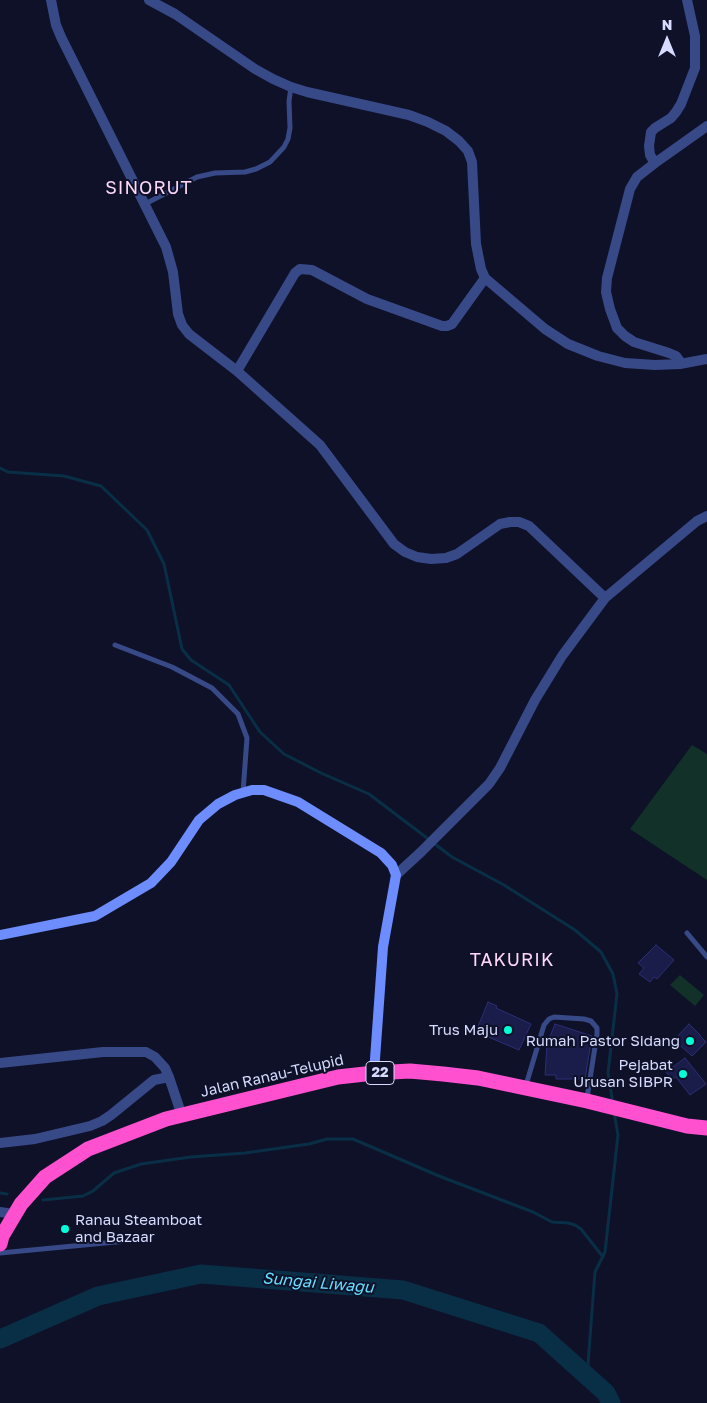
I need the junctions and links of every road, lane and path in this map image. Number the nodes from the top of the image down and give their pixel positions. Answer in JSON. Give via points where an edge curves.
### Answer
{"nodes":[{"id":1,"x":51,"y":0,"type":"edge"},
{"id":2,"x":149,"y":0,"type":"edge"},
{"id":3,"x":687,"y":0,"type":"edge"},
{"id":4,"x":291,"y":87,"type":"junction"},
{"id":5,"x":707,"y":126,"type":"edge"},
{"id":6,"x":655,"y":163,"type":"junction"},
{"id":7,"x":145,"y":204,"type":"junction"},
{"id":8,"x":485,"y":278,"type":"junction"},
{"id":9,"x":707,"y":359,"type":"edge"},
{"id":10,"x":680,"y":364,"type":"junction"},
{"id":11,"x":237,"y":371,"type":"junction"},
{"id":12,"x":707,"y":516,"type":"edge"},
{"id":13,"x":605,"y":598,"type":"junction"},
{"id":14,"x":115,"y":645,"type":"dead end"},
{"id":15,"x":243,"y":792,"type":"junction"},
{"id":16,"x":396,"y":875,"type":"junction"},
{"id":17,"x":688,"y":933,"type":"dead end"},
{"id":18,"x":0,"y":935,"type":"edge"},
{"id":19,"x":707,"y":957,"type":"edge"},
{"id":20,"x":0,"y":1064,"type":"edge"},
{"id":21,"x":374,"y":1073,"type":"junction"},
{"id":22,"x":170,"y":1077,"type":"junction"},
{"id":23,"x":526,"y":1088,"type":"junction"},
{"id":24,"x":592,"y":1103,"type":"junction"},
{"id":25,"x":182,"y":1116,"type":"junction"},
{"id":26,"x":687,"y":1126,"type":"junction"},
{"id":27,"x":707,"y":1128,"type":"edge"},
{"id":28,"x":707,"y":1137,"type":"edge"},
{"id":29,"x":0,"y":1143,"type":"edge"},
{"id":30,"x":7,"y":1214,"type":"edge"},
{"id":31,"x":147,"y":1239,"type":"dead end"},
{"id":32,"x":0,"y":1244,"type":"edge"},
{"id":33,"x":0,"y":1253,"type":"edge"}],
"edges":[{"from":1,"to":7,"type":"street","via":[[61,37]]},
{"from":2,"to":4,"type":"street","via":[[255,69]]},
{"from":3,"to":6,"type":"street","via":[[695,36],[695,68],[676,112],[651,132],[650,155]]},
{"from":4,"to":7,"type":"lane","via":[[288,139],[270,162],[245,172],[197,177]]},
{"from":4,"to":8,"type":"street","via":[[410,115],[459,141],[472,162],[476,244]]},
{"from":5,"to":6,"type":"street"},
{"from":6,"to":10,"type":"street","via":[[637,177],[630,189],[606,278],[606,292],[617,328],[625,336],[634,342],[669,352]]},
{"from":7,"to":11,"type":"street","via":[[170,258],[182,325],[198,342]]},
{"from":8,"to":10,"type":"street","via":[[545,330],[568,344],[625,363]]},
{"from":8,"to":11,"type":"street","via":[[452,324],[442,326],[367,299],[312,270],[300,269]]},
{"from":9,"to":10,"type":"street"},
{"from":11,"to":13,"type":"street","via":[[320,445],[394,544],[405,552],[418,557],[446,558],[500,524],[519,522],[529,526]]},
{"from":12,"to":13,"type":"street"},
{"from":13,"to":16,"type":"street","via":[[562,656],[489,784]]},
{"from":14,"to":15,"type":"lane","via":[[205,684],[238,714],[247,738]]},
{"from":15,"to":16,"type":"street","via":[[264,790],[298,802],[380,853],[392,865]]},
{"from":15,"to":18,"type":"street","via":[[218,804],[199,820],[172,862],[151,883],[95,916]]},
{"from":16,"to":21,"type":"street","via":[[383,947]]},
{"from":17,"to":19,"type":"lane"},
{"from":20,"to":22,"type":"street","via":[[140,1051],[156,1057]]},
{"from":21,"to":23,"type":"highway","name":"Jalan Ranau-Telupid","number":"22","via":[[410,1071],[443,1074]]},
{"from":21,"to":25,"type":"highway","name":"Jalan Ranau-Telupid","number":"22","via":[[338,1077]]},
{"from":22,"to":25,"type":"street"},
{"from":22,"to":29,"type":"street","via":[[154,1080],[111,1115],[90,1126],[35,1139]]},
{"from":23,"to":24,"type":"highway","name":"Jalan Ranau-Telupid","number":"22"},
{"from":23,"to":24,"type":"lane","via":[[544,1025],[549,1019],[591,1020],[597,1028]]},
{"from":24,"to":26,"type":"highway","name":"Jalan Ranau-Telupid","number":"22"},
{"from":25,"to":30,"type":"highway","name":"Jalan Ranau-Telupid","number":"22","via":[[88,1149],[45,1177],[21,1204]]},
{"from":26,"to":27,"type":"highway","name":"Jalan Ranau-Telupid","number":"22"},
{"from":26,"to":28,"type":"highway","name":"Jalan Ranau-Telupid","number":"22"},
{"from":30,"to":32,"type":"highway","name":"Jalan Ranau-Telupid","number":"22"},
{"from":31,"to":33,"type":"lane"}]}
